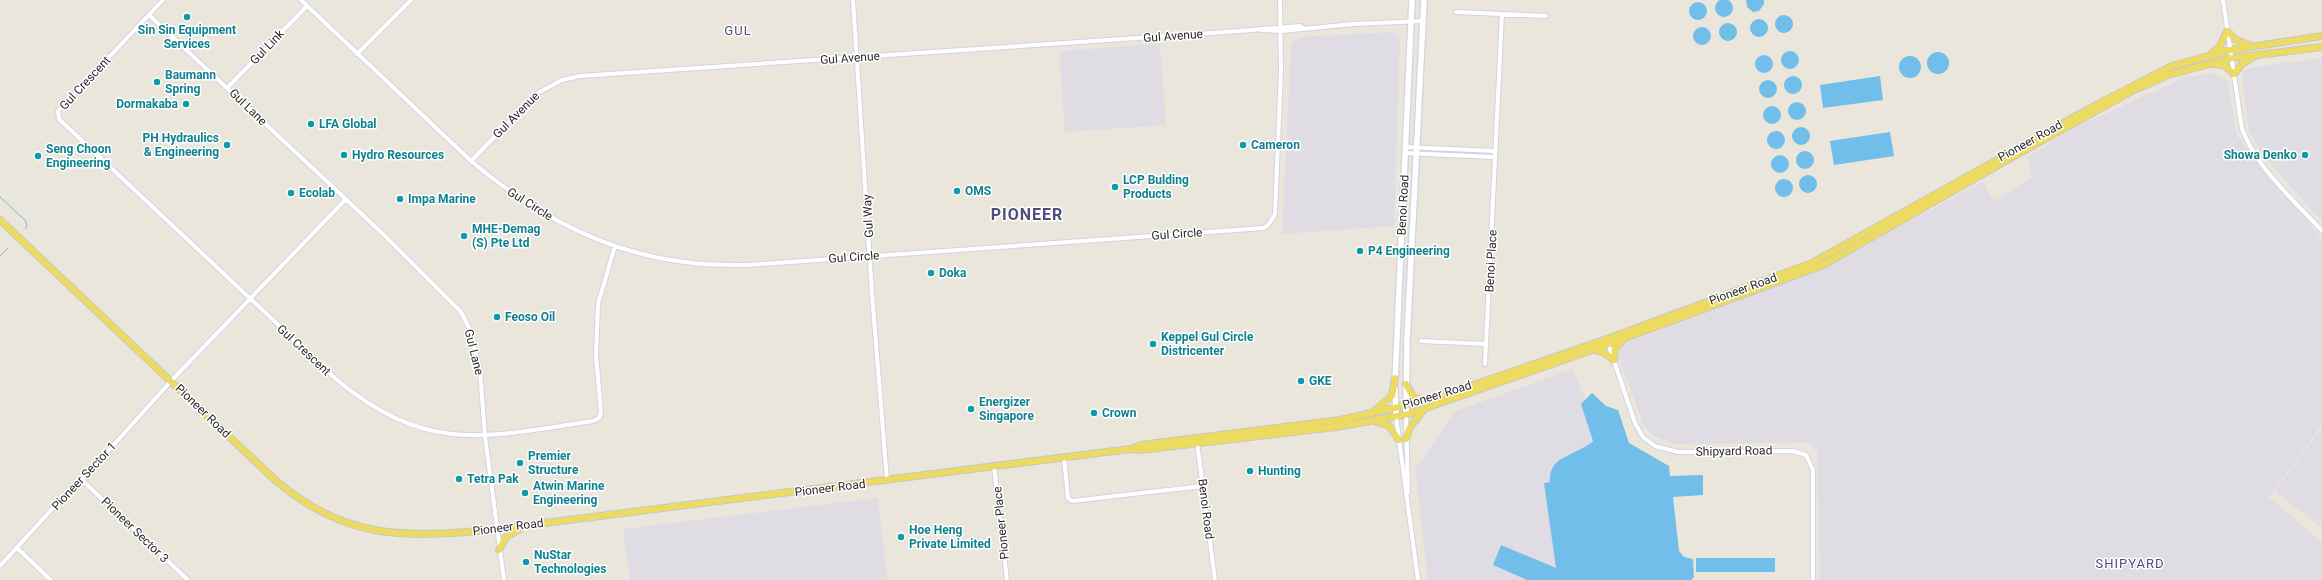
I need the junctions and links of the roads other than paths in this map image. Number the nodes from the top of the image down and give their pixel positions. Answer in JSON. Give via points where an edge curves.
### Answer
{"nodes":[{"id":1,"x":164,"y":0,"type":"edge"},
{"id":2,"x":301,"y":0,"type":"edge"},
{"id":3,"x":411,"y":0,"type":"edge"},
{"id":4,"x":853,"y":0,"type":"edge"},
{"id":5,"x":1280,"y":0,"type":"edge"},
{"id":6,"x":1412,"y":0,"type":"edge"},
{"id":7,"x":1424,"y":0,"type":"edge"},
{"id":8,"x":2223,"y":0,"type":"edge"},
{"id":9,"x":307,"y":6,"type":"junction"},
{"id":10,"x":1456,"y":12,"type":"dead end"},
{"id":11,"x":1502,"y":14,"type":"junction"},
{"id":12,"x":149,"y":15,"type":"junction"},
{"id":13,"x":1546,"y":16,"type":"dead end"},
{"id":14,"x":1411,"y":21,"type":"junction"},
{"id":15,"x":1423,"y":21,"type":"junction"},
{"id":16,"x":1282,"y":29,"type":"junction"},
{"id":17,"x":2227,"y":30,"type":"junction"},
{"id":18,"x":2322,"y":36,"type":"edge"},
{"id":19,"x":2255,"y":47,"type":"junction"},
{"id":20,"x":2322,"y":47,"type":"edge"},
{"id":21,"x":2230,"y":50,"type":"junction"},
{"id":22,"x":357,"y":54,"type":"junction"},
{"id":23,"x":2208,"y":55,"type":"junction"},
{"id":24,"x":2256,"y":55,"type":"junction"},
{"id":25,"x":858,"y":58,"type":"junction"},
{"id":26,"x":2232,"y":58,"type":"junction"},
{"id":27,"x":2206,"y":64,"type":"junction"},
{"id":28,"x":2234,"y":74,"type":"junction"},
{"id":29,"x":228,"y":88,"type":"junction"},
{"id":30,"x":1405,"y":150,"type":"junction"},
{"id":31,"x":1417,"y":150,"type":"junction"},
{"id":32,"x":1495,"y":151,"type":"junction"},
{"id":33,"x":1495,"y":157,"type":"junction"},
{"id":34,"x":471,"y":161,"type":"junction"},
{"id":35,"x":346,"y":199,"type":"junction"},
{"id":36,"x":0,"y":220,"type":"edge"},
{"id":37,"x":2322,"y":231,"type":"edge"},
{"id":38,"x":615,"y":246,"type":"junction"},
{"id":39,"x":870,"y":256,"type":"junction"},
{"id":40,"x":251,"y":300,"type":"junction"},
{"id":41,"x":1625,"y":338,"type":"junction"},
{"id":42,"x":1421,"y":341,"type":"dead end"},
{"id":43,"x":1608,"y":342,"type":"junction"},
{"id":44,"x":1486,"y":344,"type":"junction"},
{"id":45,"x":1594,"y":350,"type":"junction"},
{"id":46,"x":1580,"y":351,"type":"junction"},
{"id":47,"x":1567,"y":356,"type":"junction"},
{"id":48,"x":1614,"y":360,"type":"junction"},
{"id":49,"x":1485,"y":364,"type":"dead end"},
{"id":50,"x":1395,"y":378,"type":"junction"},
{"id":51,"x":170,"y":383,"type":"junction"},
{"id":52,"x":1406,"y":384,"type":"junction"},
{"id":53,"x":1430,"y":400,"type":"junction"},
{"id":54,"x":1406,"y":406,"type":"junction"},
{"id":55,"x":1395,"y":408,"type":"junction"},
{"id":56,"x":1426,"y":408,"type":"junction"},
{"id":57,"x":1370,"y":413,"type":"junction"},
{"id":58,"x":1406,"y":414,"type":"junction"},
{"id":59,"x":1396,"y":417,"type":"junction"},
{"id":60,"x":1371,"y":422,"type":"junction"},
{"id":61,"x":485,"y":436,"type":"junction"},
{"id":62,"x":1406,"y":439,"type":"junction"},
{"id":63,"x":1197,"y":440,"type":"junction"},
{"id":64,"x":1399,"y":440,"type":"junction"},
{"id":65,"x":1064,"y":458,"type":"junction"},
{"id":66,"x":994,"y":466,"type":"junction"},
{"id":67,"x":82,"y":480,"type":"junction"},
{"id":68,"x":887,"y":480,"type":"junction"},
{"id":69,"x":1203,"y":486,"type":"junction"},
{"id":70,"x":1408,"y":504,"type":"junction"},
{"id":71,"x":529,"y":525,"type":"junction"},
{"id":72,"x":497,"y":529,"type":"junction"},
{"id":73,"x":17,"y":548,"type":"junction"},
{"id":74,"x":499,"y":550,"type":"junction"},
{"id":75,"x":0,"y":566,"type":"edge"},
{"id":76,"x":51,"y":580,"type":"edge"},
{"id":77,"x":188,"y":580,"type":"edge"},
{"id":78,"x":504,"y":580,"type":"edge"},
{"id":79,"x":1007,"y":580,"type":"edge"},
{"id":80,"x":1215,"y":580,"type":"edge"},
{"id":81,"x":1418,"y":580,"type":"edge"},
{"id":82,"x":1813,"y":580,"type":"edge"}],
"edges":[{"from":1,"to":12,"type":"street","name":"Gul Crescent"},
{"from":2,"to":9,"type":"street","name":"Gul Circle"},
{"from":3,"to":22,"type":"street"},
{"from":4,"to":25,"type":"street","name":"Gul Way"},
{"from":5,"to":16,"type":"street","name":"Gul Circle"},
{"from":6,"to":14,"type":"main road","name":"Benoi Road"},
{"from":7,"to":15,"type":"main road","name":"Benoi Road"},
{"from":8,"to":17,"type":"street"},
{"from":9,"to":22,"type":"street","name":"Gul Circle"},
{"from":9,"to":29,"type":"street","name":"Gul Link"},
{"from":10,"to":11,"type":"street"},
{"from":11,"to":13,"type":"street"},
{"from":11,"to":32,"type":"street","name":"Benoi Place"},
{"from":12,"to":29,"type":"street","name":"Gul Lane"},
{"from":12,"to":40,"type":"street","name":"Gul Crescent","via":[[58,111],[58,116],[76,136]]},
{"from":14,"to":15,"type":"street","name":"Gul Avenue"},
{"from":14,"to":16,"type":"street","name":"Gul Avenue"},
{"from":14,"to":30,"type":"main road","name":"Benoi Road"},
{"from":15,"to":31,"type":"main road","name":"Benoi Road"},
{"from":16,"to":25,"type":"street","name":"Gul Avenue"},
{"from":16,"to":39,"type":"street","name":"Gul Circle","via":[[1275,214],[1273,220],[1264,228]]},
{"from":17,"to":19,"type":"main road","via":[[2242,43]]},
{"from":17,"to":21,"type":"street"},
{"from":17,"to":23,"type":"main road","via":[[2220,46]]},
{"from":18,"to":19,"type":"main road","name":"Pioneer Road"},
{"from":19,"to":21,"type":"main road","name":"Pioneer Road"},
{"from":20,"to":24,"type":"main road","name":"Pioneer Road"},
{"from":21,"to":23,"type":"main road","name":"Pioneer Road"},
{"from":21,"to":26,"type":"street"},
{"from":22,"to":34,"type":"street","name":"Gul Circle"},
{"from":23,"to":43,"type":"main road","name":"Pioneer Road","via":[[2172,66],[2096,104],[1812,263]]},
{"from":24,"to":26,"type":"main road","name":"Pioneer Road"},
{"from":24,"to":28,"type":"main road","via":[[2241,65]]},
{"from":25,"to":34,"type":"street","name":"Gul Avenue","via":[[588,76],[562,80],[536,94]]},
{"from":25,"to":39,"type":"street","name":"Gul Way"},
{"from":26,"to":27,"type":"main road","name":"Pioneer Road"},
{"from":26,"to":28,"type":"street"},
{"from":27,"to":28,"type":"main road","via":[[2224,65]]},
{"from":27,"to":41,"type":"main road","name":"Pioneer Road","via":[[2168,75],[2134,90],[1823,265]]},
{"from":28,"to":37,"type":"street","via":[[2242,128],[2254,155]]},
{"from":29,"to":35,"type":"street","name":"Gul Lane"},
{"from":30,"to":31,"type":"street"},
{"from":30,"to":50,"type":"main road","name":"Benoi Road"},
{"from":31,"to":32,"type":"street"},
{"from":31,"to":33,"type":"street"},
{"from":31,"to":52,"type":"main road","name":"Benoi Road"},
{"from":32,"to":33,"type":"street","name":"Benoi Place"},
{"from":33,"to":44,"type":"street","name":"Benoi Place"},
{"from":34,"to":38,"type":"street","name":"Gul Circle","via":[[491,179],[543,214],[584,235]]},
{"from":35,"to":40,"type":"street"},
{"from":35,"to":61,"type":"street","name":"Gul Lane","via":[[461,312],[470,330],[480,370]]},
{"from":36,"to":51,"type":"main road","name":"Pioneer Road"},
{"from":38,"to":39,"type":"street","name":"Gul Circle","via":[[693,263],[748,265]]},
{"from":38,"to":61,"type":"street","name":"Gul Crescent","via":[[598,304],[596,355],[601,412],[599,418],[594,421]]},
{"from":39,"to":68,"type":"street","name":"Gul Way"},
{"from":40,"to":51,"type":"street"},
{"from":40,"to":61,"type":"street","name":"Gul Crescent","via":[[336,380],[380,411],[428,431],[445,435]]},
{"from":41,"to":43,"type":"main road","name":"Pioneer Road"},
{"from":41,"to":48,"type":"main road","via":[[1615,348]]},
{"from":42,"to":44,"type":"street"},
{"from":43,"to":45,"type":"main road","name":"Pioneer Road"},
{"from":43,"to":46,"type":"main road","name":"Pioneer Road"},
{"from":43,"to":48,"type":"street","name":"Shipyard Road"},
{"from":44,"to":49,"type":"street","name":"Benoi Place"},
{"from":45,"to":46,"type":"main road","name":"Pioneer Road"},
{"from":45,"to":48,"type":"main road","via":[[1603,352]]},
{"from":46,"to":47,"type":"main road","name":"Pioneer Road"},
{"from":47,"to":53,"type":"main road","name":"Pioneer Road"},
{"from":47,"to":56,"type":"main road","name":"Pioneer Road"},
{"from":48,"to":82,"type":"street","name":"Shipyard Road","via":[[1635,422],[1643,437],[1655,446],[1678,452],[1793,451],[1806,455],[1812,470]]},
{"from":50,"to":55,"type":"main road","name":"Benoi Road"},
{"from":50,"to":57,"type":"main road","via":[[1389,400]]},
{"from":51,"to":67,"type":"street","name":"Pioneer Sector 1"},
{"from":51,"to":72,"type":"main road","name":"Pioneer Road","via":[[287,490],[339,521],[371,530],[404,535]]},
{"from":52,"to":53,"type":"main road","via":[[1413,397]]},
{"from":52,"to":54,"type":"main road","name":"Benoi Road"},
{"from":53,"to":54,"type":"main road","name":"Pioneer Road"},
{"from":54,"to":55,"type":"main road","name":"Pioneer Road"},
{"from":54,"to":58,"type":"main road","name":"Benoi Road"},
{"from":55,"to":57,"type":"main road","name":"Pioneer Road"},
{"from":55,"to":59,"type":"main road","name":"Benoi Road"},
{"from":56,"to":58,"type":"main road","name":"Pioneer Road"},
{"from":56,"to":62,"type":"main road","via":[[1410,427]]},
{"from":57,"to":63,"type":"main road","name":"Pioneer Road","via":[[1340,420]]},
{"from":58,"to":59,"type":"main road","name":"Pioneer Road"},
{"from":58,"to":62,"type":"street","name":"Benoi Road"},
{"from":59,"to":60,"type":"main road","name":"Pioneer Road"},
{"from":59,"to":64,"type":"street","name":"Benoi Road"},
{"from":60,"to":63,"type":"main road","name":"Pioneer Road"},
{"from":60,"to":64,"type":"main road","via":[[1389,426]]},
{"from":61,"to":72,"type":"street","name":"Gul Lane"},
{"from":62,"to":70,"type":"street","name":"Benoi Road"},
{"from":63,"to":65,"type":"main road","name":"Pioneer Road","via":[[1140,445],[1130,449]]},
{"from":63,"to":69,"type":"street","name":"Benoi Road"},
{"from":64,"to":70,"type":"street","name":"Benoi Road"},
{"from":65,"to":66,"type":"main road","name":"Pioneer Road"},
{"from":65,"to":69,"type":"street","via":[[1068,498],[1074,501]]},
{"from":66,"to":68,"type":"main road","name":"Pioneer Road"},
{"from":66,"to":79,"type":"street","name":"Pioneer Place"},
{"from":67,"to":73,"type":"street","name":"Pioneer Sector 1"},
{"from":67,"to":77,"type":"street","name":"Pioneer Sector 3"},
{"from":68,"to":71,"type":"main road","name":"Pioneer Road"},
{"from":69,"to":80,"type":"street","name":"Benoi Road"},
{"from":70,"to":81,"type":"street","name":"Benoi Road"},
{"from":71,"to":72,"type":"main road","name":"Pioneer Road"},
{"from":71,"to":74,"type":"main road","via":[[509,534]]},
{"from":72,"to":74,"type":"street","name":"Gul Lane"},
{"from":73,"to":75,"type":"street","name":"Pioneer Sector 1"},
{"from":73,"to":76,"type":"street"},
{"from":74,"to":78,"type":"street","name":"Gul Lane"}]}
